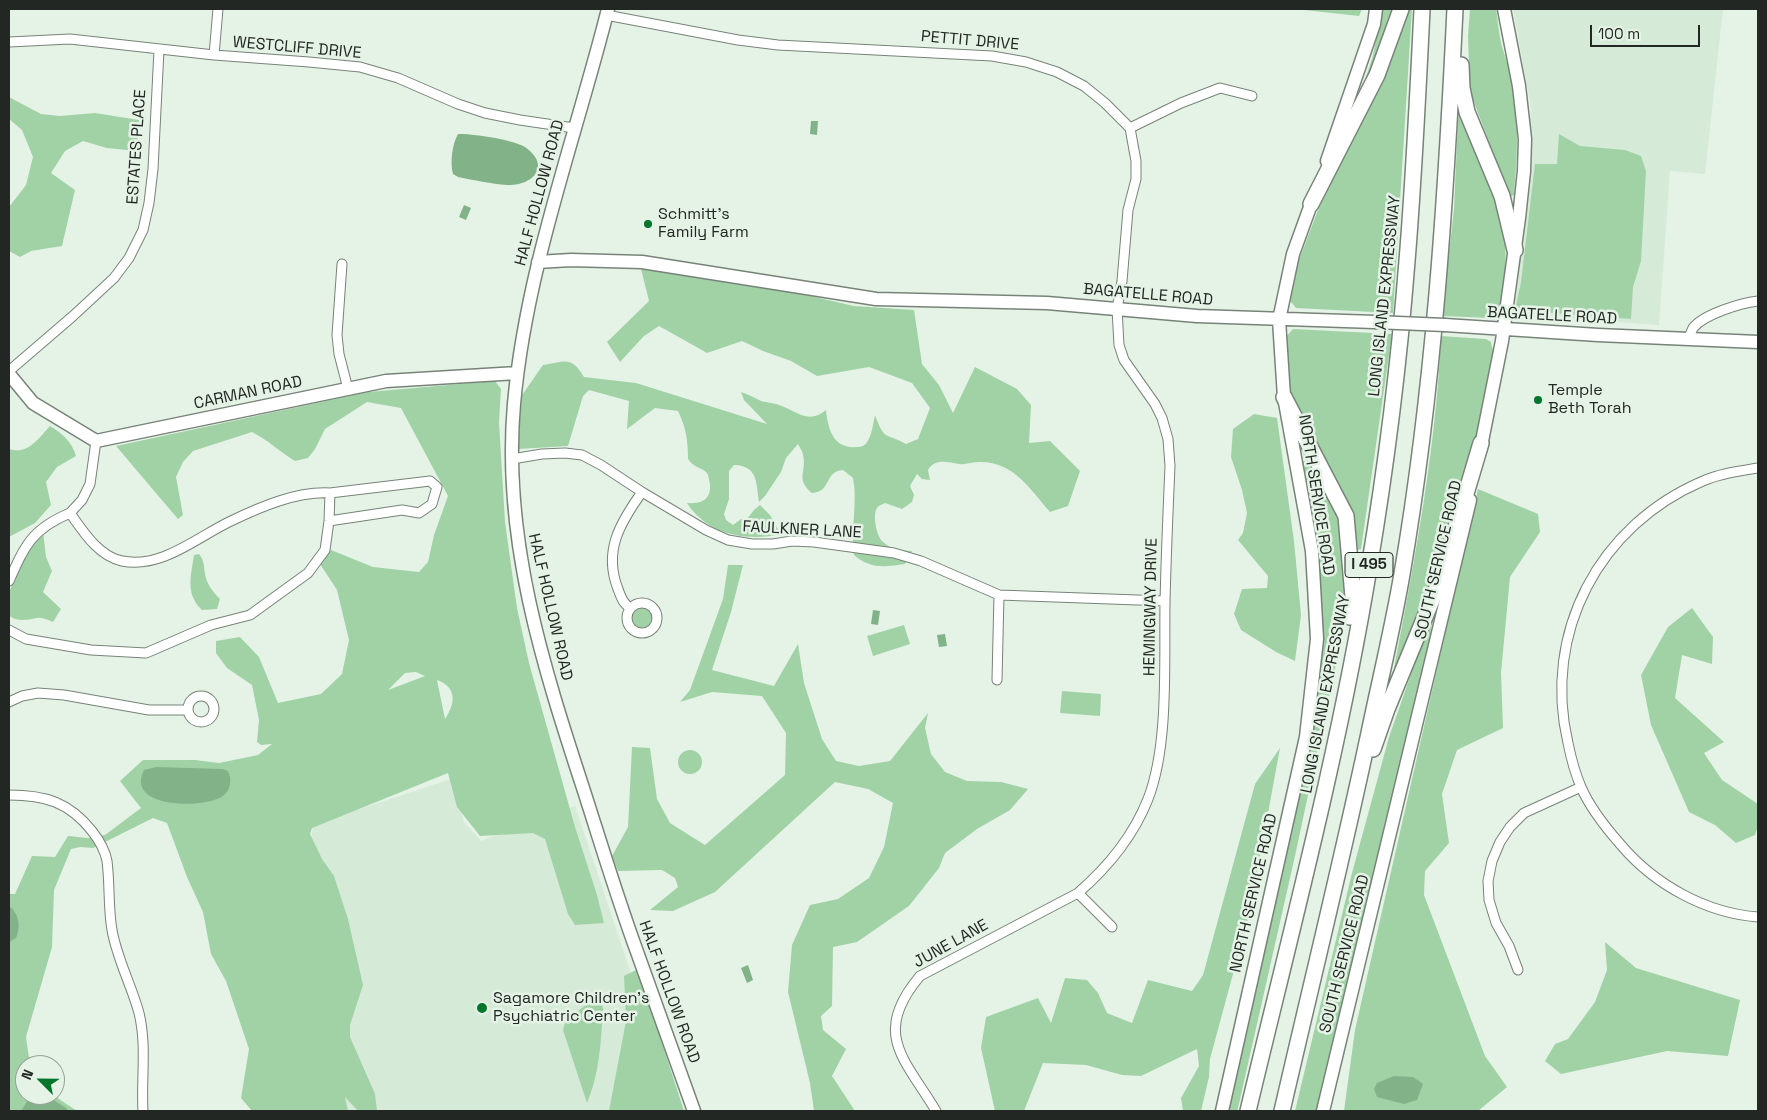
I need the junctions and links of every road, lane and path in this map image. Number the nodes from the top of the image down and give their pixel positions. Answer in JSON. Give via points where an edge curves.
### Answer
{"nodes":[{"id":1,"x":218,"y":9,"type":"edge"},
{"id":2,"x":1376,"y":9,"type":"edge"},
{"id":3,"x":1401,"y":9,"type":"edge"},
{"id":4,"x":1422,"y":9,"type":"edge"},
{"id":5,"x":1455,"y":9,"type":"edge"},
{"id":6,"x":1461,"y":9,"type":"edge"},
{"id":7,"x":1504,"y":9,"type":"edge"},
{"id":8,"x":607,"y":12,"type":"edge"},
{"id":9,"x":9,"y":42,"type":"edge"},
{"id":10,"x":159,"y":50,"type":"junction"},
{"id":11,"x":214,"y":55,"type":"junction"},
{"id":12,"x":1252,"y":96,"type":"dead end"},
{"id":13,"x":574,"y":128,"type":"junction"},
{"id":14,"x":1130,"y":128,"type":"junction"},
{"id":15,"x":1311,"y":204,"type":"junction"},
{"id":16,"x":1515,"y":250,"type":"junction"},
{"id":17,"x":538,"y":262,"type":"junction"},
{"id":18,"x":342,"y":264,"type":"dead end"},
{"id":19,"x":1758,"y":301,"type":"edge"},
{"id":20,"x":1117,"y":309,"type":"junction"},
{"id":21,"x":1279,"y":320,"type":"junction"},
{"id":22,"x":1504,"y":329,"type":"junction"},
{"id":23,"x":1688,"y":339,"type":"junction"},
{"id":24,"x":1758,"y":342,"type":"edge"},
{"id":25,"x":517,"y":372,"type":"junction"},
{"id":26,"x":9,"y":373,"type":"edge"},
{"id":27,"x":348,"y":389,"type":"junction"},
{"id":28,"x":1284,"y":397,"type":"junction"},
{"id":29,"x":96,"y":441,"type":"junction"},
{"id":30,"x":1481,"y":443,"type":"junction"},
{"id":31,"x":512,"y":458,"type":"junction"},
{"id":32,"x":1758,"y":468,"type":"edge"},
{"id":33,"x":642,"y":492,"type":"junction"},
{"id":34,"x":330,"y":493,"type":"junction"},
{"id":35,"x":70,"y":513,"type":"junction"},
{"id":36,"x":329,"y":521,"type":"junction"},
{"id":37,"x":9,"y":581,"type":"edge"},
{"id":38,"x":999,"y":595,"type":"junction"},
{"id":39,"x":1165,"y":601,"type":"junction"},
{"id":40,"x":630,"y":608,"type":"dead end"},
{"id":41,"x":9,"y":630,"type":"edge"},
{"id":42,"x":997,"y":680,"type":"dead end"},
{"id":43,"x":9,"y":702,"type":"edge"},
{"id":44,"x":188,"y":710,"type":"dead end"},
{"id":45,"x":1360,"y":775,"type":"junction"},
{"id":46,"x":1581,"y":787,"type":"junction"},
{"id":47,"x":1325,"y":788,"type":"junction"},
{"id":48,"x":9,"y":794,"type":"edge"},
{"id":49,"x":1078,"y":892,"type":"junction"},
{"id":50,"x":1758,"y":918,"type":"edge"},
{"id":51,"x":1112,"y":927,"type":"dead end"},
{"id":52,"x":1518,"y":970,"type":"dead end"},
{"id":53,"x":143,"y":1111,"type":"edge"},
{"id":54,"x":694,"y":1111,"type":"edge"},
{"id":55,"x":936,"y":1111,"type":"edge"},
{"id":56,"x":1222,"y":1111,"type":"edge"},
{"id":57,"x":1248,"y":1111,"type":"edge"},
{"id":58,"x":1282,"y":1111,"type":"edge"},
{"id":59,"x":1323,"y":1111,"type":"edge"}],
"edges":[{"from":1,"to":11,"type":"street"},
{"from":2,"to":15,"type":"main road","name":"NORTH SERVICE ROAD","via":[[1374,24]]},
{"from":3,"to":15,"type":"highway","via":[[1377,75]]},
{"from":4,"to":47,"type":"highway","name":"LONG ISLAND EXPRESSWAY","number":"I 495","via":[[1407,265],[1384,471],[1348,682]]},
{"from":5,"to":45,"type":"highway","number":"I 495","via":[[1440,268],[1418,466],[1402,575]]},
{"from":6,"to":16,"type":"highway","via":[[1462,88],[1467,112],[1502,196]]},
{"from":7,"to":16,"type":"main road","name":"SOUTH SERVICE ROAD","via":[[1519,86],[1525,139]]},
{"from":8,"to":13,"type":"main road","name":"HALF HOLLOW ROAD"},
{"from":8,"to":14,"type":"street","name":"PETTIT DRIVE","via":[[738,40],[778,45],[992,56],[1026,62],[1057,72],[1084,86]]},
{"from":9,"to":10,"type":"street","name":"WESTCLIFF DRIVE","via":[[70,39]]},
{"from":10,"to":11,"type":"street","name":"WESTCLIFF DRIVE"},
{"from":10,"to":26,"type":"street","name":"ESTATES PLACE","via":[[153,169],[143,230],[114,278]]},
{"from":11,"to":13,"type":"street","name":"WESTCLIFF DRIVE","via":[[360,67],[398,78],[485,113]]},
{"from":12,"to":14,"type":"street","via":[[1220,88],[1181,102]]},
{"from":13,"to":17,"type":"main road","name":"HALF HOLLOW ROAD"},
{"from":14,"to":20,"type":"street","via":[[1136,179],[1128,210]]},
{"from":15,"to":21,"type":"main road","name":"NORTH SERVICE ROAD","via":[[1293,254]]},
{"from":16,"to":22,"type":"main road","name":"SOUTH SERVICE ROAD"},
{"from":17,"to":20,"type":"main road","name":"BAGATELLE ROAD","via":[[642,262],[876,299],[1047,303]]},
{"from":17,"to":25,"type":"main road","name":"HALF HOLLOW ROAD"},
{"from":18,"to":27,"type":"street","via":[[337,335]]},
{"from":19,"to":23,"type":"street","via":[[1706,318],[1694,328]]},
{"from":20,"to":21,"type":"main road","name":"BAGATELLE ROAD"},
{"from":20,"to":39,"type":"street","name":"HEMINGWAY DRIVE","via":[[1119,345],[1124,360],[1155,404],[1168,439]]},
{"from":21,"to":22,"type":"main road","name":"BAGATELLE ROAD","bridge":true},
{"from":21,"to":28,"type":"main road","name":"NORTH SERVICE ROAD"},
{"from":22,"to":23,"type":"main road","name":"BAGATELLE ROAD"},
{"from":22,"to":30,"type":"main road","name":"SOUTH SERVICE ROAD"},
{"from":23,"to":24,"type":"main road","name":"BAGATELLE ROAD"},
{"from":25,"to":27,"type":"main road","name":"CARMAN ROAD","via":[[386,381]]},
{"from":25,"to":31,"type":"main road","name":"HALF HOLLOW ROAD"},
{"from":26,"to":29,"type":"main road","via":[[33,403]]},
{"from":27,"to":29,"type":"main road","name":"CARMAN ROAD"},
{"from":28,"to":47,"type":"highway","via":[[1346,516],[1353,597]]},
{"from":28,"to":56,"type":"main road","name":"NORTH SERVICE ROAD","via":[[1312,551],[1317,639],[1306,737]]},
{"from":29,"to":35,"type":"street","via":[[90,484]]},
{"from":30,"to":45,"type":"highway","via":[[1440,578],[1375,746]]},
{"from":30,"to":59,"type":"main road","name":"SOUTH SERVICE ROAD","via":[[1464,533]]},
{"from":31,"to":33,"type":"street","name":"FAULKNER LANE","via":[[565,453],[582,456]]},
{"from":31,"to":54,"type":"main road","name":"HALF HOLLOW ROAD","via":[[521,561],[558,711],[635,948]]},
{"from":32,"to":46,"type":"street","via":[[1704,480],[1674,496],[1633,527],[1597,569],[1576,610],[1563,658],[1561,696],[1565,730]]},
{"from":33,"to":38,"type":"street","name":"FAULKNER LANE","via":[[728,540],[752,544],[814,542],[894,552]]},
{"from":33,"to":40,"type":"street","via":[[621,524],[612,560],[615,580],[623,601]]},
{"from":34,"to":35,"type":"street","via":[[283,500],[232,520],[170,555],[145,563],[121,561],[105,553],[90,541]]},
{"from":34,"to":36,"type":"street"},
{"from":34,"to":36,"type":"street","via":[[430,481],[437,487],[432,504],[418,513],[402,510]]},
{"from":35,"to":37,"type":"street","via":[[50,521],[36,533],[24,549]]},
{"from":36,"to":41,"type":"street","via":[[325,550],[308,573],[266,604],[250,615],[211,625],[146,653],[91,650],[26,639]]},
{"from":38,"to":39,"type":"street","name":"FAULKNER LANE"},
{"from":38,"to":42,"type":"street"},
{"from":39,"to":49,"type":"street","name":"HEMINGWAY DRIVE","via":[[1161,739],[1148,798],[1113,859]]},
{"from":43,"to":44,"type":"street","via":[[38,693],[149,710]]},
{"from":45,"to":58,"type":"highway","number":"I 495"},
{"from":46,"to":50,"type":"street","via":[[1605,827],[1657,880],[1722,911]]},
{"from":46,"to":52,"type":"street","via":[[1524,813],[1510,826],[1492,862],[1489,900]]},
{"from":47,"to":57,"type":"highway","name":"LONG ISLAND EXPRESSWAY","number":"I 495"},
{"from":48,"to":53,"type":"street","via":[[51,800],[65,806],[82,819],[104,848],[112,930],[120,963],[139,1012],[142,1032]]},
{"from":49,"to":51,"type":"street"},
{"from":49,"to":55,"type":"street","name":"JUNE LANE","via":[[920,976],[908,991],[899,1008],[896,1026],[898,1046]]}]}
